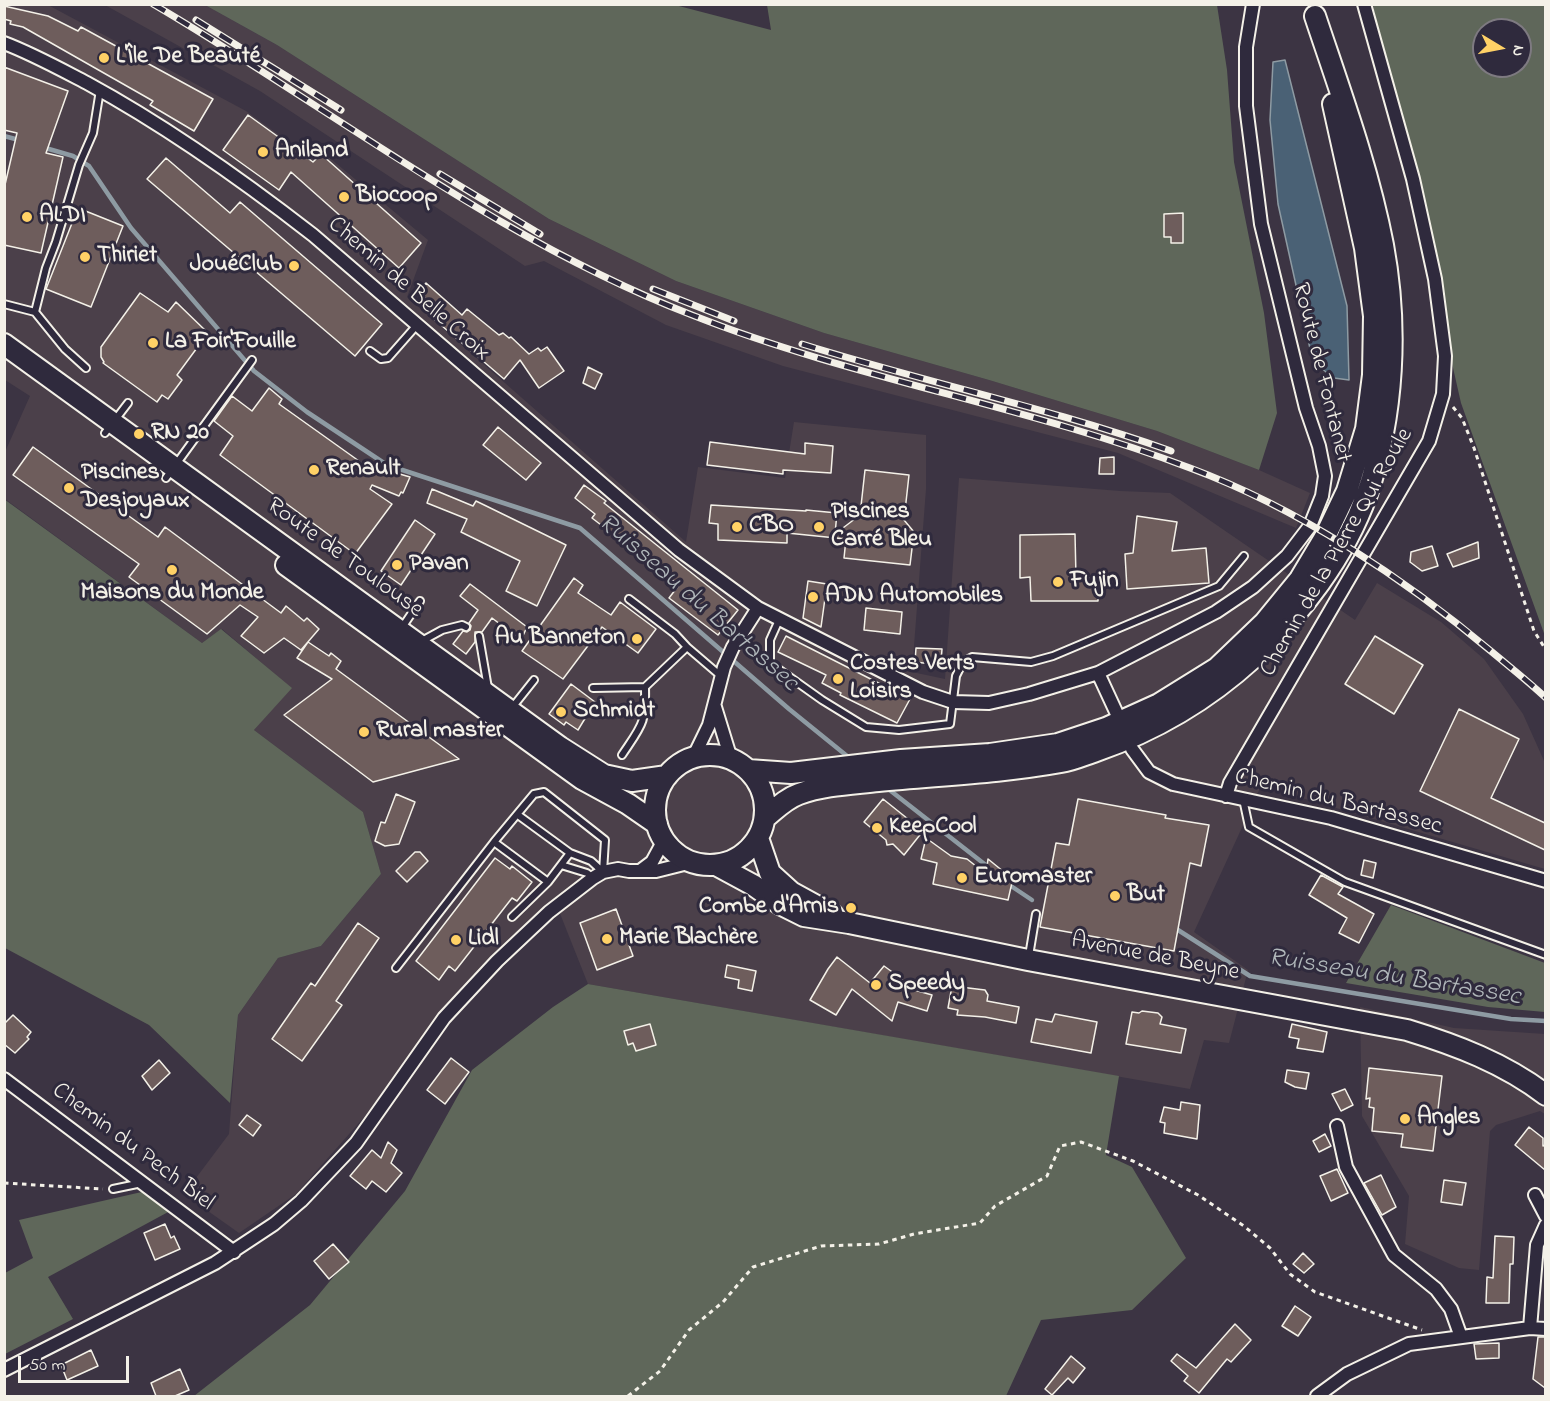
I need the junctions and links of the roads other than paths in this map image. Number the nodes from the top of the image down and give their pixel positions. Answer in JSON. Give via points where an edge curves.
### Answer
{"nodes":[{"id":1,"x":1253,"y":4,"type":"edge"},
{"id":2,"x":1364,"y":4,"type":"edge"},
{"id":3,"x":1315,"y":10,"type":"edge"},
{"id":4,"x":4,"y":43,"type":"edge"},
{"id":5,"x":100,"y":90,"type":"junction"},
{"id":6,"x":4,"y":304,"type":"edge"},
{"id":7,"x":35,"y":312,"type":"junction"},
{"id":8,"x":417,"y":325,"type":"junction"},
{"id":9,"x":4,"y":344,"type":"edge"},
{"id":10,"x":370,"y":351,"type":"dead end"},
{"id":11,"x":4,"y":360,"type":"edge"},
{"id":12,"x":252,"y":360,"type":"dead end"},
{"id":13,"x":86,"y":368,"type":"dead end"},
{"id":14,"x":128,"y":403,"type":"dead end"},
{"id":15,"x":109,"y":428,"type":"junction"},
{"id":16,"x":170,"y":473,"type":"junction"},
{"id":17,"x":1244,"y":556,"type":"dead end"},
{"id":18,"x":628,"y":599,"type":"dead end"},
{"id":19,"x":420,"y":601,"type":"dead end"},
{"id":20,"x":758,"y":608,"type":"junction"},
{"id":21,"x":779,"y":620,"type":"junction"},
{"id":22,"x":466,"y":627,"type":"dead end"},
{"id":23,"x":396,"y":636,"type":"junction"},
{"id":24,"x":479,"y":636,"type":"dead end"},
{"id":25,"x":687,"y":647,"type":"junction"},
{"id":26,"x":413,"y":649,"type":"junction"},
{"id":27,"x":723,"y":672,"type":"junction"},
{"id":28,"x":1098,"y":673,"type":"junction"},
{"id":29,"x":534,"y":680,"type":"dead end"},
{"id":30,"x":645,"y":687,"type":"junction"},
{"id":31,"x":593,"y":688,"type":"dead end"},
{"id":32,"x":485,"y":701,"type":"junction"},
{"id":33,"x":953,"y":702,"type":"junction"},
{"id":34,"x":715,"y":706,"type":"junction"},
{"id":35,"x":1117,"y":714,"type":"dead end"},
{"id":36,"x":507,"y":717,"type":"junction"},
{"id":37,"x":1132,"y":749,"type":"dead end"},
{"id":38,"x":622,"y":755,"type":"dead end"},
{"id":39,"x":693,"y":758,"type":"junction"},
{"id":40,"x":739,"y":764,"type":"junction"},
{"id":41,"x":667,"y":776,"type":"junction"},
{"id":42,"x":828,"y":777,"type":"junction"},
{"id":43,"x":1226,"y":796,"type":"junction"},
{"id":44,"x":1243,"y":799,"type":"junction"},
{"id":45,"x":518,"y":815,"type":"junction"},
{"id":46,"x":765,"y":819,"type":"junction"},
{"id":47,"x":661,"y":832,"type":"junction"},
{"id":48,"x":758,"y":838,"type":"junction"},
{"id":49,"x":494,"y":842,"type":"junction"},
{"id":50,"x":570,"y":853,"type":"junction"},
{"id":51,"x":692,"y":862,"type":"junction"},
{"id":52,"x":561,"y":865,"type":"junction"},
{"id":53,"x":716,"y":865,"type":"junction"},
{"id":54,"x":640,"y":871,"type":"junction"},
{"id":55,"x":598,"y":875,"type":"junction"},
{"id":56,"x":1545,"y":881,"type":"edge"},
{"id":57,"x":548,"y":882,"type":"junction"},
{"id":58,"x":1036,"y":914,"type":"dead end"},
{"id":59,"x":512,"y":916,"type":"dead end"},
{"id":60,"x":849,"y":923,"type":"junction"},
{"id":61,"x":1545,"y":955,"type":"edge"},
{"id":62,"x":1028,"y":960,"type":"junction"},
{"id":63,"x":396,"y":968,"type":"dead end"},
{"id":64,"x":4,"y":1079,"type":"edge"},
{"id":65,"x":1545,"y":1095,"type":"edge"},
{"id":66,"x":1337,"y":1126,"type":"dead end"},
{"id":67,"x":142,"y":1183,"type":"junction"},
{"id":68,"x":113,"y":1189,"type":"road end"},
{"id":69,"x":1535,"y":1195,"type":"dead end"},
{"id":70,"x":1545,"y":1216,"type":"edge"},
{"id":71,"x":1545,"y":1225,"type":"edge"},
{"id":72,"x":234,"y":1252,"type":"junction"},
{"id":73,"x":1530,"y":1328,"type":"junction"},
{"id":74,"x":1545,"y":1329,"type":"edge"},
{"id":75,"x":1461,"y":1337,"type":"junction"},
{"id":76,"x":4,"y":1370,"type":"edge"},
{"id":77,"x":1317,"y":1396,"type":"edge"}],
"edges":[{"from":1,"to":28,"type":"street","name":"Route de Fontanet","via":[[1246,47],[1246,106],[1261,224],[1319,446],[1325,476],[1322,496],[1310,526],[1287,556],[1253,587],[1216,612]]},
{"from":2,"to":43,"type":"street","name":"Chemin de la Pierre Qui Roule","via":[[1413,179],[1435,279],[1445,356],[1443,394],[1429,441]]},
{"from":3,"to":42,"type":"main road","via":[[1365,248],[1374,316],[1373,375],[1366,429],[1347,491],[1300,579],[1264,623],[1217,668],[1159,704],[1106,728],[1058,744],[905,769]]},
{"from":4,"to":5,"type":"street","name":"Chemin de Belle Croix"},
{"from":5,"to":7,"type":"lane","via":[[93,133],[79,165]]},
{"from":5,"to":8,"type":"street","name":"Chemin de Belle Croix","via":[[234,175],[313,235]]},
{"from":6,"to":7,"type":"lane"},
{"from":7,"to":13,"type":"lane"},
{"from":8,"to":10,"type":"lane","via":[[388,358],[381,359]]},
{"from":8,"to":20,"type":"street","name":"Chemin de Belle Croix","via":[[680,550]]},
{"from":9,"to":15,"type":"main road","name":"Route de Toulouse"},
{"from":11,"to":15,"type":"main road","name":"Route de Toulouse"},
{"from":12,"to":16,"type":"lane"},
{"from":14,"to":15,"type":"lane"},
{"from":15,"to":16,"type":"main road","name":"Route de Toulouse"},
{"from":16,"to":23,"type":"main road","name":"Route de Toulouse"},
{"from":17,"to":33,"type":"lane","via":[[1219,586],[1053,656],[1031,662],[972,657],[963,662],[956,676]]},
{"from":18,"to":25,"type":"lane"},
{"from":19,"to":23,"type":"lane"},
{"from":20,"to":21,"type":"street","name":"Chemin de Belle Croix"},
{"from":20,"to":27,"type":"street","via":[[733,646]]},
{"from":21,"to":33,"type":"street","name":"Chemin de Belle Croix","via":[[923,692]]},
{"from":21,"to":33,"type":"lane","via":[[770,640],[770,663],[866,727],[899,730],[950,724]]},
{"from":22,"to":26,"type":"lane","via":[[442,630]]},
{"from":23,"to":26,"type":"main road","name":"Route de Toulouse"},
{"from":24,"to":32,"type":"lane"},
{"from":25,"to":27,"type":"lane"},
{"from":25,"to":30,"type":"lane"},
{"from":26,"to":32,"type":"main road","name":"Route de Toulouse"},
{"from":27,"to":34,"type":"street"},
{"from":28,"to":33,"type":"street","name":"Chemin de Belle Croix","via":[[989,703]]},
{"from":28,"to":35,"type":"street"},
{"from":29,"to":36,"type":"lane"},
{"from":30,"to":31,"type":"lane"},
{"from":30,"to":38,"type":"lane","via":[[646,714]]},
{"from":32,"to":36,"type":"main road","name":"Route de Toulouse"},
{"from":34,"to":39,"type":"street"},
{"from":34,"to":40,"type":"street"},
{"from":36,"to":41,"type":"main road","name":"Route de Toulouse","via":[[604,775],[633,781]]},
{"from":36,"to":47,"type":"main road","name":"Route de Toulouse","via":[[582,779],[628,804]]},
{"from":37,"to":43,"type":"street","name":"Chemin du Bartassec","via":[[1149,772],[1173,784]]},
{"from":39,"to":40,"type":"main road","via":[[718,756]]},
{"from":39,"to":41,"type":"main road"},
{"from":40,"to":42,"type":"main road"},
{"from":40,"to":46,"type":"main road","via":[[758,784],[765,801]]},
{"from":41,"to":47,"type":"main road","via":[[656,807]]},
{"from":42,"to":46,"type":"main road","via":[[785,800]]},
{"from":43,"to":44,"type":"street","name":"Chemin du Bartassec"},
{"from":44,"to":56,"type":"street","name":"Chemin du Bartassec","via":[[1331,818]]},
{"from":44,"to":61,"type":"lane","via":[[1249,828],[1345,882]]},
{"from":45,"to":49,"type":"lane"},
{"from":45,"to":50,"type":"lane"},
{"from":45,"to":55,"type":"lane","via":[[534,794],[544,792],[604,840]]},
{"from":46,"to":48,"type":"main road"},
{"from":47,"to":51,"type":"main road","via":[[681,857]]},
{"from":47,"to":54,"type":"street","via":[[651,862]]},
{"from":48,"to":53,"type":"main road","via":[[733,860]]},
{"from":48,"to":60,"type":"main road","name":"Avenue de Beyne","via":[[770,873],[791,892]]},
{"from":49,"to":57,"type":"lane"},
{"from":49,"to":63,"type":"lane"},
{"from":50,"to":52,"type":"lane"},
{"from":50,"to":55,"type":"lane","via":[[591,861]]},
{"from":51,"to":53,"type":"main road"},
{"from":51,"to":54,"type":"street"},
{"from":52,"to":55,"type":"lane"},
{"from":52,"to":57,"type":"lane"},
{"from":53,"to":60,"type":"main road","name":"Avenue de Beyne","via":[[804,916]]},
{"from":54,"to":55,"type":"street","via":[[618,869]]},
{"from":55,"to":72,"type":"street","via":[[549,912],[444,1018],[356,1143],[301,1201]]},
{"from":57,"to":59,"type":"lane"},
{"from":58,"to":62,"type":"lane"},
{"from":60,"to":62,"type":"main road","name":"Avenue de Beyne"},
{"from":62,"to":65,"type":"main road","name":"Avenue de Beyne","via":[[1407,1030],[1487,1059]]},
{"from":64,"to":67,"type":"street","name":"Chemin du Pech Biel"},
{"from":66,"to":75,"type":"street","via":[[1346,1167],[1394,1255],[1436,1289],[1451,1310]]},
{"from":67,"to":68,"type":"lane"},
{"from":67,"to":72,"type":"street","name":"Chemin du Pech Biel"},
{"from":69,"to":70,"type":"street"},
{"from":71,"to":73,"type":"street","via":[[1537,1245]]},
{"from":72,"to":76,"type":"street"},
{"from":73,"to":74,"type":"street"},
{"from":73,"to":75,"type":"street"},
{"from":75,"to":77,"type":"street","via":[[1409,1344],[1347,1374]]}]}
